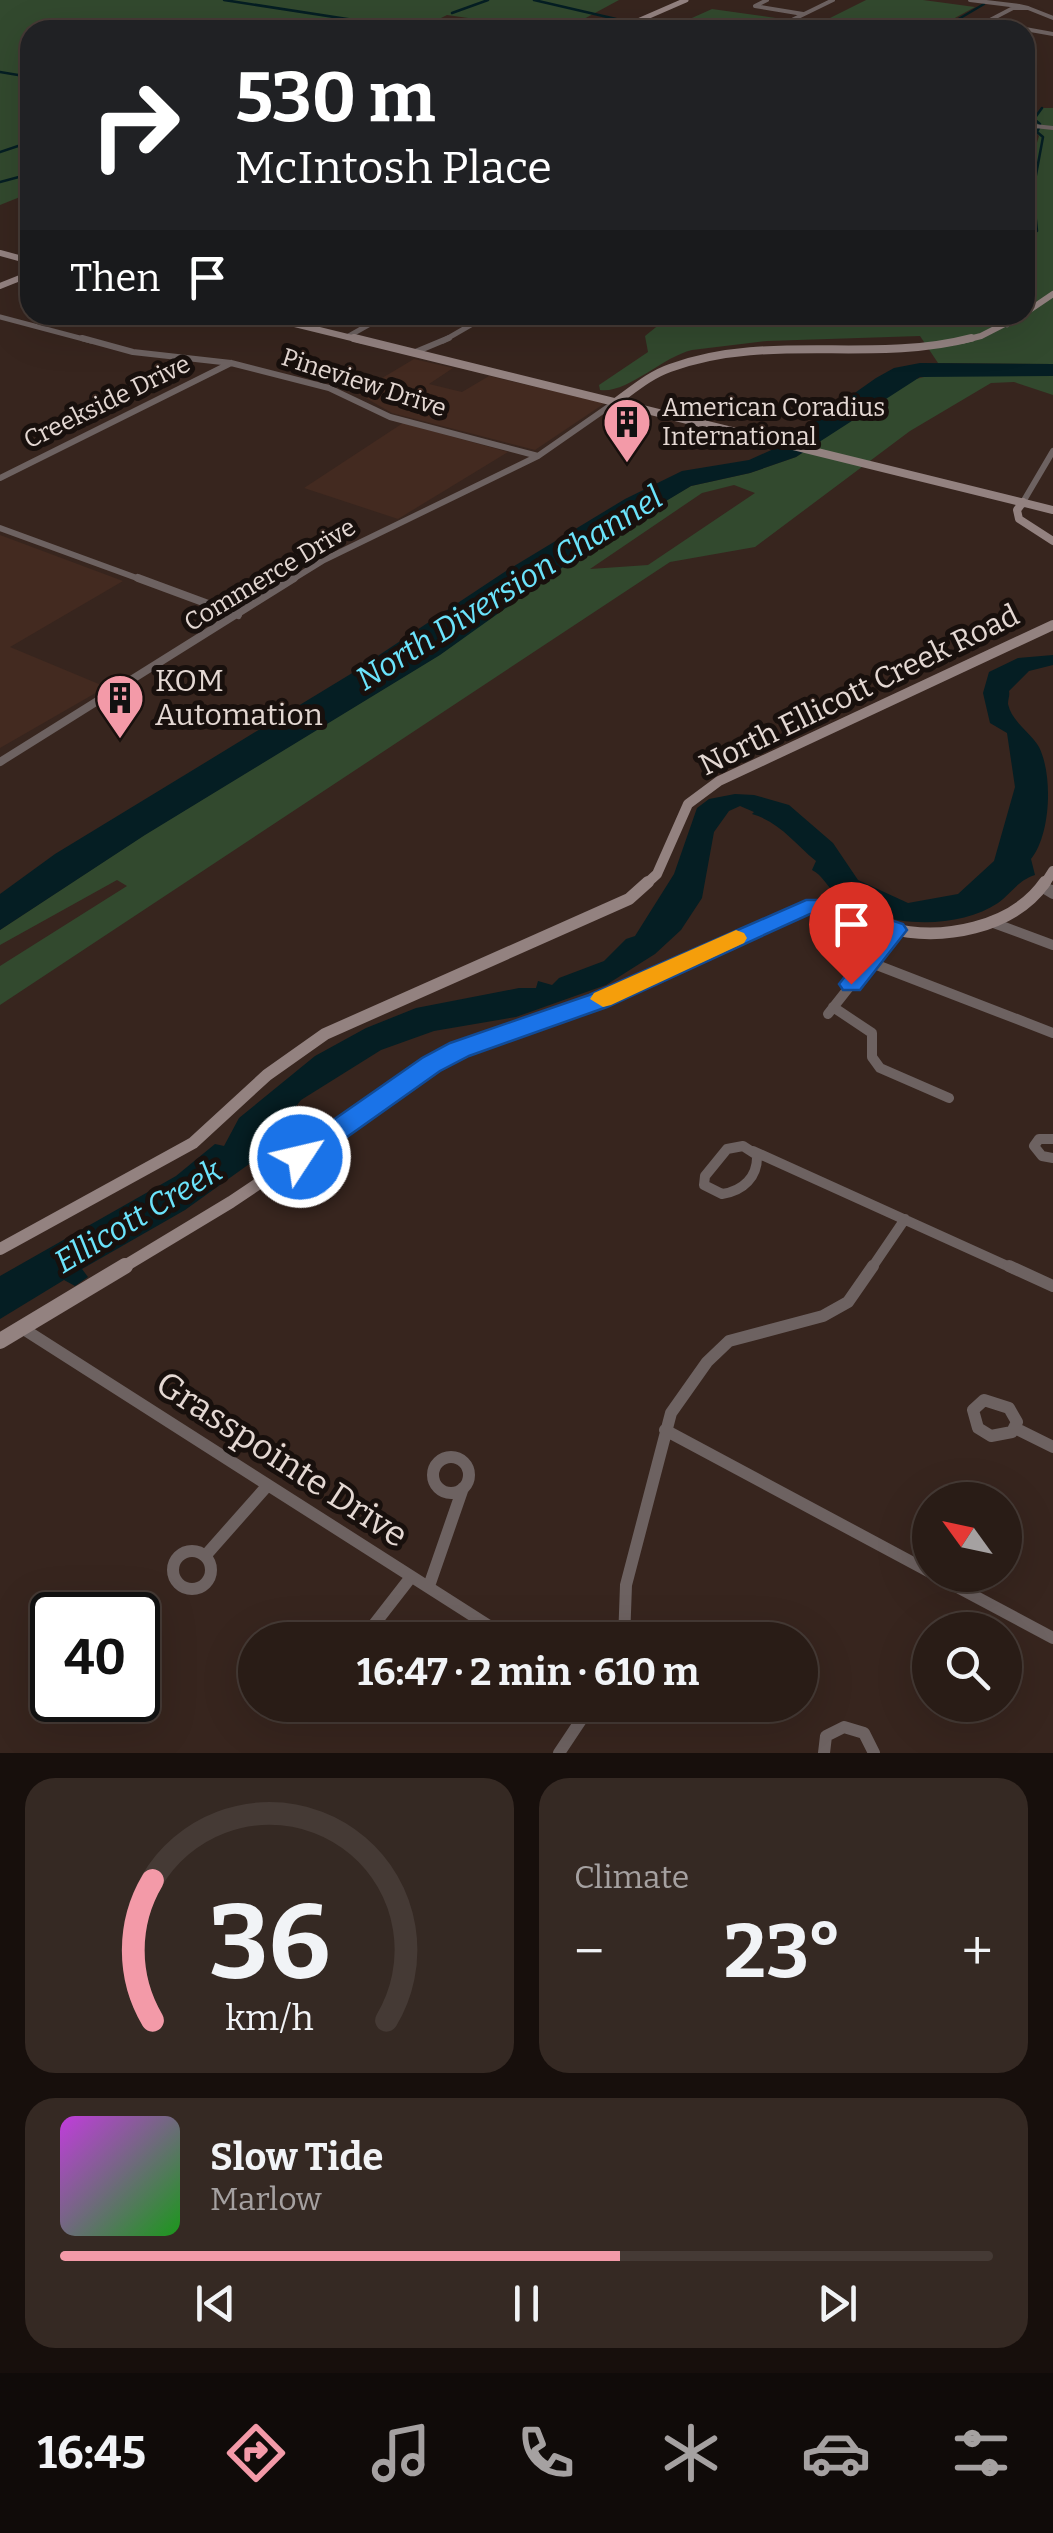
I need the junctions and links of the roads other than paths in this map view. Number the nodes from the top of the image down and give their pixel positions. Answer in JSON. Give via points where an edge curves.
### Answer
{"nodes":[{"id":1,"x":686,"y":0,"type":"edge"},
{"id":2,"x":766,"y":0,"type":"edge"},
{"id":3,"x":832,"y":0,"type":"edge"},
{"id":4,"x":970,"y":0,"type":"edge"},
{"id":5,"x":1035,"y":4,"type":"dead end"},
{"id":6,"x":1005,"y":8,"type":"junction"},
{"id":7,"x":1022,"y":8,"type":"junction"},
{"id":8,"x":803,"y":14,"type":"junction"},
{"id":9,"x":1053,"y":18,"type":"edge"},
{"id":10,"x":640,"y":20,"type":"edge"},
{"id":11,"x":792,"y":20,"type":"dead end"},
{"id":12,"x":989,"y":20,"type":"edge"},
{"id":13,"x":30,"y":325,"type":"edge"},
{"id":14,"x":300,"y":325,"type":"edge"},
{"id":15,"x":367,"y":325,"type":"edge"},
{"id":16,"x":471,"y":325,"type":"edge"},
{"id":17,"x":1007,"y":325,"type":"edge"},
{"id":18,"x":347,"y":336,"type":"junction"},
{"id":19,"x":414,"y":352,"type":"junction"},
{"id":20,"x":232,"y":363,"type":"junction"},
{"id":21,"x":617,"y":401,"type":"junction"},
{"id":22,"x":1053,"y":451,"type":"edge"},
{"id":23,"x":538,"y":456,"type":"junction"},
{"id":24,"x":0,"y":478,"type":"edge"},
{"id":25,"x":1023,"y":502,"type":"junction"},
{"id":26,"x":1053,"y":510,"type":"edge"},
{"id":27,"x":0,"y":528,"type":"edge"},
{"id":28,"x":1053,"y":542,"type":"edge"},
{"id":29,"x":238,"y":615,"type":"junction"},
{"id":30,"x":1053,"y":625,"type":"edge"},
{"id":31,"x":0,"y":762,"type":"edge"},
{"id":32,"x":1053,"y":871,"type":"edge"},
{"id":33,"x":1050,"y":891,"type":"edge"},
{"id":34,"x":991,"y":922,"type":"junction"},
{"id":35,"x":895,"y":930,"type":"junction"},
{"id":36,"x":1053,"y":945,"type":"edge"},
{"id":37,"x":869,"y":962,"type":"junction"},
{"id":38,"x":1053,"y":1033,"type":"edge"},
{"id":39,"x":949,"y":1098,"type":"dead end"},
{"id":40,"x":1053,"y":1138,"type":"edge"},
{"id":41,"x":754,"y":1151,"type":"junction"},
{"id":42,"x":1053,"y":1158,"type":"edge"},
{"id":43,"x":905,"y":1219,"type":"junction"},
{"id":44,"x":0,"y":1249,"type":"edge"},
{"id":45,"x":1053,"y":1286,"type":"edge"},
{"id":46,"x":22,"y":1328,"type":"junction"},
{"id":47,"x":0,"y":1341,"type":"edge"},
{"id":48,"x":1015,"y":1428,"type":"dead end"},
{"id":49,"x":665,"y":1430,"type":"junction"},
{"id":50,"x":1053,"y":1447,"type":"edge"},
{"id":51,"x":267,"y":1486,"type":"junction"},
{"id":52,"x":463,"y":1488,"type":"dead end"},
{"id":53,"x":206,"y":1555,"type":"dead end"},
{"id":54,"x":912,"y":1563,"type":"edge"},
{"id":55,"x":411,"y":1578,"type":"junction"},
{"id":56,"x":429,"y":1586,"type":"junction"},
{"id":57,"x":967,"y":1592,"type":"edge"},
{"id":58,"x":376,"y":1622,"type":"edge"},
{"id":59,"x":484,"y":1622,"type":"edge"},
{"id":60,"x":625,"y":1622,"type":"edge"},
{"id":61,"x":1053,"y":1638,"type":"edge"},
{"id":62,"x":580,"y":1722,"type":"edge"},
{"id":63,"x":559,"y":1753,"type":"edge"},
{"id":64,"x":824,"y":1753,"type":"edge"},
{"id":65,"x":874,"y":1753,"type":"edge"}],
"edges":[{"from":1,"to":10,"type":"street"},
{"from":2,"to":8,"type":"street","via":[[756,7]]},
{"from":3,"to":8,"type":"street"},
{"from":4,"to":6,"type":"street"},
{"from":5,"to":7,"type":"street"},
{"from":6,"to":7,"type":"street"},
{"from":6,"to":12,"type":"street"},
{"from":7,"to":9,"type":"street"},
{"from":8,"to":11,"type":"street"},
{"from":13,"to":20,"type":"street","name":"Pineview Drive","via":[[133,352]]},
{"from":14,"to":18,"type":"street"},
{"from":15,"to":18,"type":"street"},
{"from":16,"to":19,"type":"street"},
{"from":17,"to":21,"type":"street","via":[[932,348],[718,355],[657,374]]},
{"from":18,"to":19,"type":"street"},
{"from":19,"to":21,"type":"street"},
{"from":20,"to":23,"type":"street","name":"Pineview Drive","via":[[329,388],[390,418]]},
{"from":20,"to":24,"type":"street","name":"Creekside Drive"},
{"from":21,"to":23,"type":"street","name":"Commerce Drive"},
{"from":21,"to":25,"type":"street"},
{"from":22,"to":25,"type":"street"},
{"from":23,"to":29,"type":"street","name":"Commerce Drive","via":[[324,560]]},
{"from":25,"to":26,"type":"street"},
{"from":25,"to":28,"type":"street","via":[[1019,519]]},
{"from":27,"to":29,"type":"street"},
{"from":29,"to":31,"type":"street","name":"Commerce Drive"},
{"from":30,"to":44,"type":"street","name":"North Ellicott Creek Road","via":[[718,781],[688,804],[657,874],[629,899],[325,1034],[267,1074],[192,1143]]},
{"from":32,"to":33,"type":"street"},
{"from":33,"to":34,"type":"street"},
{"from":34,"to":35,"type":"street","via":[[940,933]]},
{"from":34,"to":36,"type":"street"},
{"from":35,"to":37,"type":"street"},
{"from":35,"to":46,"type":"street","via":[[830,907],[806,907],[598,1001],[460,1050],[247,1192]]},
{"from":37,"to":38,"type":"street"},
{"from":37,"to":39,"type":"street","via":[[831,1010],[872,1033],[872,1057],[880,1068]]},
{"from":40,"to":42,"type":"street","via":[[1034,1146]]},
{"from":41,"to":41,"type":"street","via":[[759,1163],[737,1192],[707,1190],[705,1176],[727,1149]]},
{"from":41,"to":43,"type":"street"},
{"from":43,"to":45,"type":"street"},
{"from":43,"to":49,"type":"street","via":[[848,1302],[823,1316],[741,1336],[717,1351]]},
{"from":46,"to":47,"type":"street"},
{"from":46,"to":51,"type":"street","name":"Grasspointe Drive"},
{"from":48,"to":50,"type":"street"},
{"from":49,"to":54,"type":"street"},
{"from":49,"to":60,"type":"street","via":[[626,1585]]},
{"from":51,"to":53,"type":"street"},
{"from":51,"to":55,"type":"street","name":"Grasspointe Drive"},
{"from":52,"to":56,"type":"street"},
{"from":55,"to":56,"type":"street","name":"Grasspointe Drive"},
{"from":55,"to":58,"type":"street"},
{"from":56,"to":59,"type":"street","name":"Grasspointe Drive"},
{"from":57,"to":61,"type":"street"},
{"from":62,"to":63,"type":"street"},
{"from":64,"to":65,"type":"street","via":[[826,1736],[848,1726],[864,1733]]}]}
